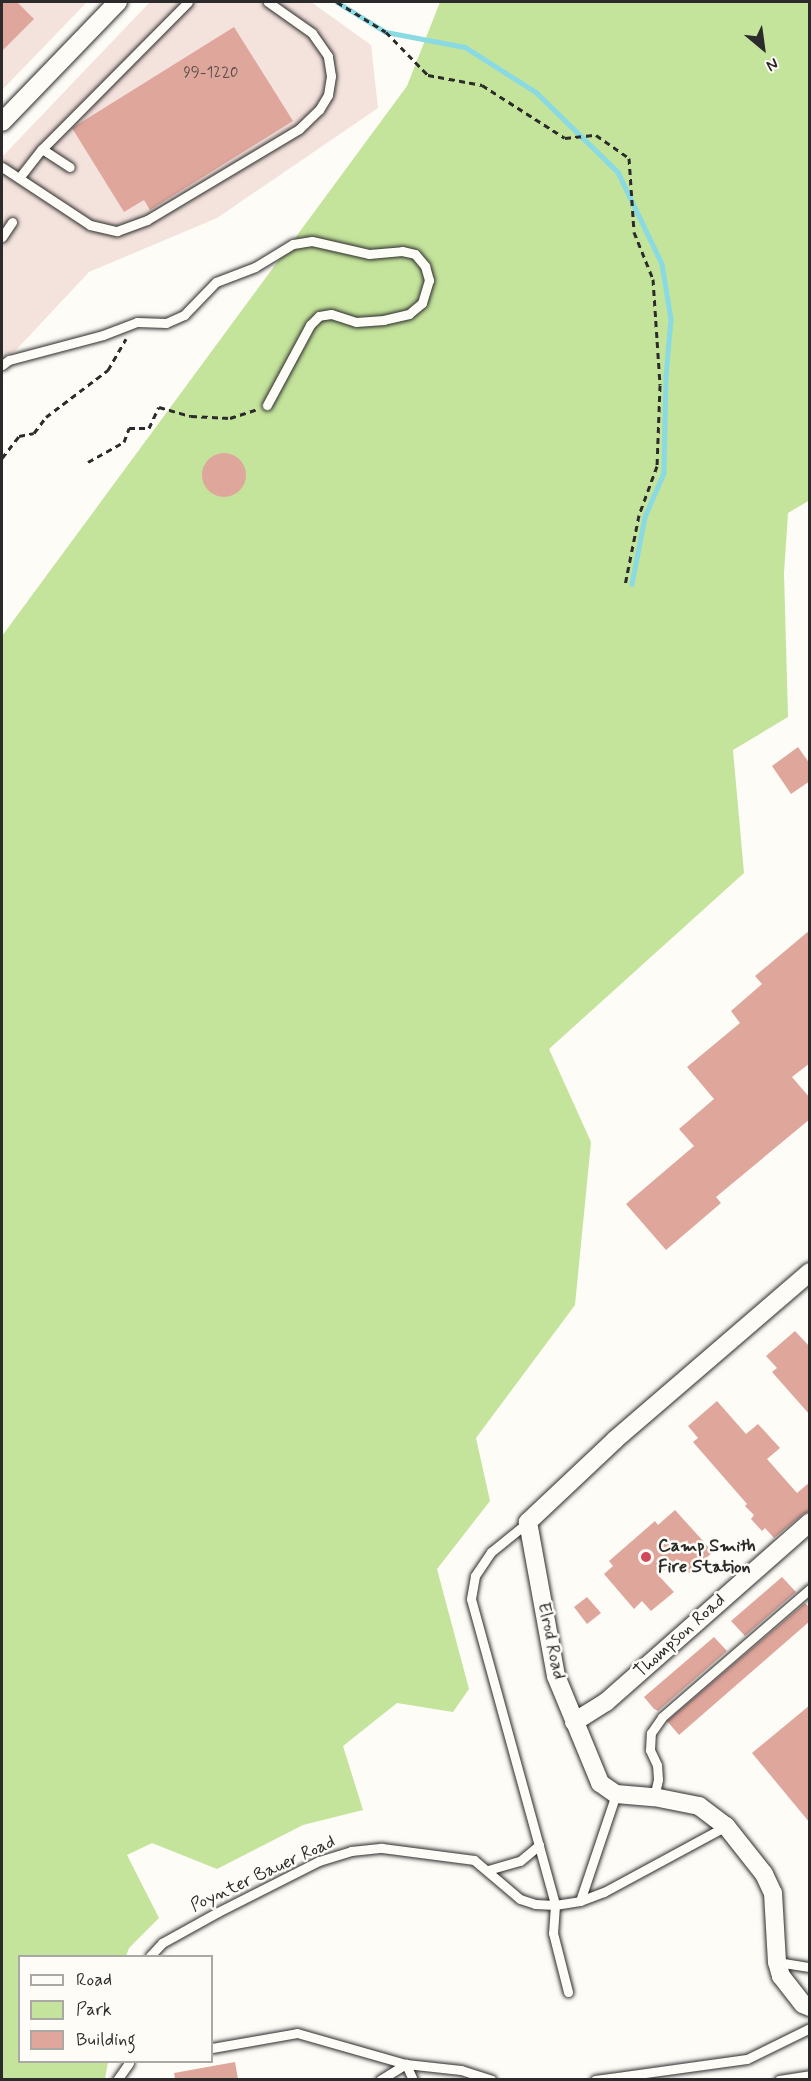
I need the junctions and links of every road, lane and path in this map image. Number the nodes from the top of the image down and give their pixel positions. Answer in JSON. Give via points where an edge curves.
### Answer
{"nodes":[{"id":1,"x":118,"y":2,"type":"edge"},
{"id":2,"x":188,"y":2,"type":"edge"},
{"id":3,"x":268,"y":2,"type":"edge"},
{"id":4,"x":337,"y":2,"type":"edge"},
{"id":5,"x":2,"y":122,"type":"edge"},
{"id":6,"x":42,"y":149,"type":"junction"},
{"id":7,"x":2,"y":167,"type":"edge"},
{"id":8,"x":70,"y":168,"type":"dead end"},
{"id":9,"x":19,"y":178,"type":"junction"},
{"id":10,"x":12,"y":222,"type":"dead end"},
{"id":11,"x":2,"y":237,"type":"edge"},
{"id":12,"x":136,"y":322,"type":"junction"},
{"id":13,"x":2,"y":365,"type":"edge"},
{"id":14,"x":267,"y":405,"type":"joint"},
{"id":15,"x":2,"y":459,"type":"edge"},
{"id":16,"x":88,"y":462,"type":"dead end"},
{"id":17,"x":625,"y":585,"type":"dead end"},
{"id":18,"x":810,"y":1272,"type":"edge"},
{"id":19,"x":528,"y":1522,"type":"junction"},
{"id":20,"x":810,"y":1522,"type":"edge"},
{"id":21,"x":810,"y":1589,"type":"edge"},
{"id":22,"x":574,"y":1722,"type":"junction"},
{"id":23,"x":616,"y":1794,"type":"junction"},
{"id":24,"x":654,"y":1797,"type":"junction"},
{"id":25,"x":726,"y":1826,"type":"junction"},
{"id":26,"x":539,"y":1845,"type":"junction"},
{"id":27,"x":488,"y":1870,"type":"junction"},
{"id":28,"x":580,"y":1901,"type":"junction"},
{"id":29,"x":555,"y":1905,"type":"junction"},
{"id":30,"x":151,"y":1955,"type":"edge"},
{"id":31,"x":777,"y":1962,"type":"junction"},
{"id":32,"x":810,"y":1967,"type":"edge"},
{"id":33,"x":568,"y":1992,"type":"dead end"},
{"id":34,"x":806,"y":2006,"type":"edge"},
{"id":35,"x":810,"y":2028,"type":"edge"},
{"id":36,"x":213,"y":2048,"type":"edge"},
{"id":37,"x":131,"y":2063,"type":"edge"},
{"id":38,"x":406,"y":2064,"type":"junction"},
{"id":39,"x":810,"y":2074,"type":"edge"},
{"id":40,"x":117,"y":2079,"type":"edge"},
{"id":41,"x":380,"y":2079,"type":"edge"},
{"id":42,"x":413,"y":2079,"type":"edge"},
{"id":43,"x":491,"y":2079,"type":"edge"},
{"id":44,"x":595,"y":2079,"type":"edge"},
{"id":45,"x":779,"y":2079,"type":"edge"}],
"edges":[{"from":1,"to":5,"type":"street"},
{"from":2,"to":6,"type":"lane"},
{"from":3,"to":9,"type":"lane","via":[[312,33],[328,56],[332,76],[328,95],[299,129],[147,220],[117,231],[90,225]]},
{"from":4,"to":17,"type":"path","via":[[386,32],[428,75],[482,85],[565,138],[596,135],[629,158],[634,232],[653,279],[660,385],[657,466],[639,515]]},
{"from":6,"to":8,"type":"lane"},
{"from":6,"to":9,"type":"lane"},
{"from":7,"to":9,"type":"lane"},
{"from":10,"to":11,"type":"lane"},
{"from":12,"to":13,"type":"lane","via":[[103,336]]},
{"from":12,"to":14,"type":"lane","via":[[166,323],[184,315],[216,282],[255,267],[293,244],[312,241],[369,254],[415,254],[425,266],[429,280],[422,303],[409,314],[384,320],[356,322],[331,314],[319,316],[310,325]]},
{"from":12,"to":15,"type":"path","via":[[108,370],[46,417],[34,433],[19,436]]},
{"from":14,"to":16,"type":"path","via":[[230,418],[191,416],[159,407],[149,428],[129,428],[124,442]]},
{"from":18,"to":19,"type":"street","via":[[615,1440]]},
{"from":19,"to":22,"type":"street","name":"Elrod Road","via":[[556,1676]]},
{"from":19,"to":26,"type":"lane","via":[[491,1552],[475,1576],[471,1599]]},
{"from":20,"to":22,"type":"street","name":"Thompson Road","via":[[606,1702]]},
{"from":21,"to":24,"type":"lane","via":[[651,1733],[650,1750],[658,1779]]},
{"from":22,"to":23,"type":"street","name":"Elrod Road","via":[[600,1784]]},
{"from":23,"to":24,"type":"street"},
{"from":23,"to":28,"type":"lane"},
{"from":24,"to":25,"type":"street","via":[[699,1806]]},
{"from":25,"to":28,"type":"lane","name":"Poynter Bauer Road"},
{"from":25,"to":31,"type":"street","via":[[757,1864],[773,1893]]},
{"from":26,"to":27,"type":"lane","via":[[520,1861]]},
{"from":26,"to":29,"type":"lane"},
{"from":27,"to":29,"type":"lane","name":"Poynter Bauer Road","via":[[520,1899]]},
{"from":27,"to":30,"type":"lane","name":"Poynter Bauer Road","via":[[474,1860],[382,1848],[351,1851],[319,1861],[218,1912],[162,1943]]},
{"from":28,"to":29,"type":"lane","name":"Poynter Bauer Road"},
{"from":29,"to":33,"type":"lane","via":[[553,1933]]},
{"from":31,"to":32,"type":"lane"},
{"from":31,"to":34,"type":"street","via":[[781,1976]]},
{"from":35,"to":44,"type":"lane","via":[[747,2059]]},
{"from":36,"to":38,"type":"lane","via":[[297,2032]]},
{"from":37,"to":40,"type":"lane"},
{"from":38,"to":41,"type":"lane"},
{"from":38,"to":42,"type":"lane"},
{"from":38,"to":43,"type":"lane","via":[[461,2070]]},
{"from":39,"to":45,"type":"lane"}]}
